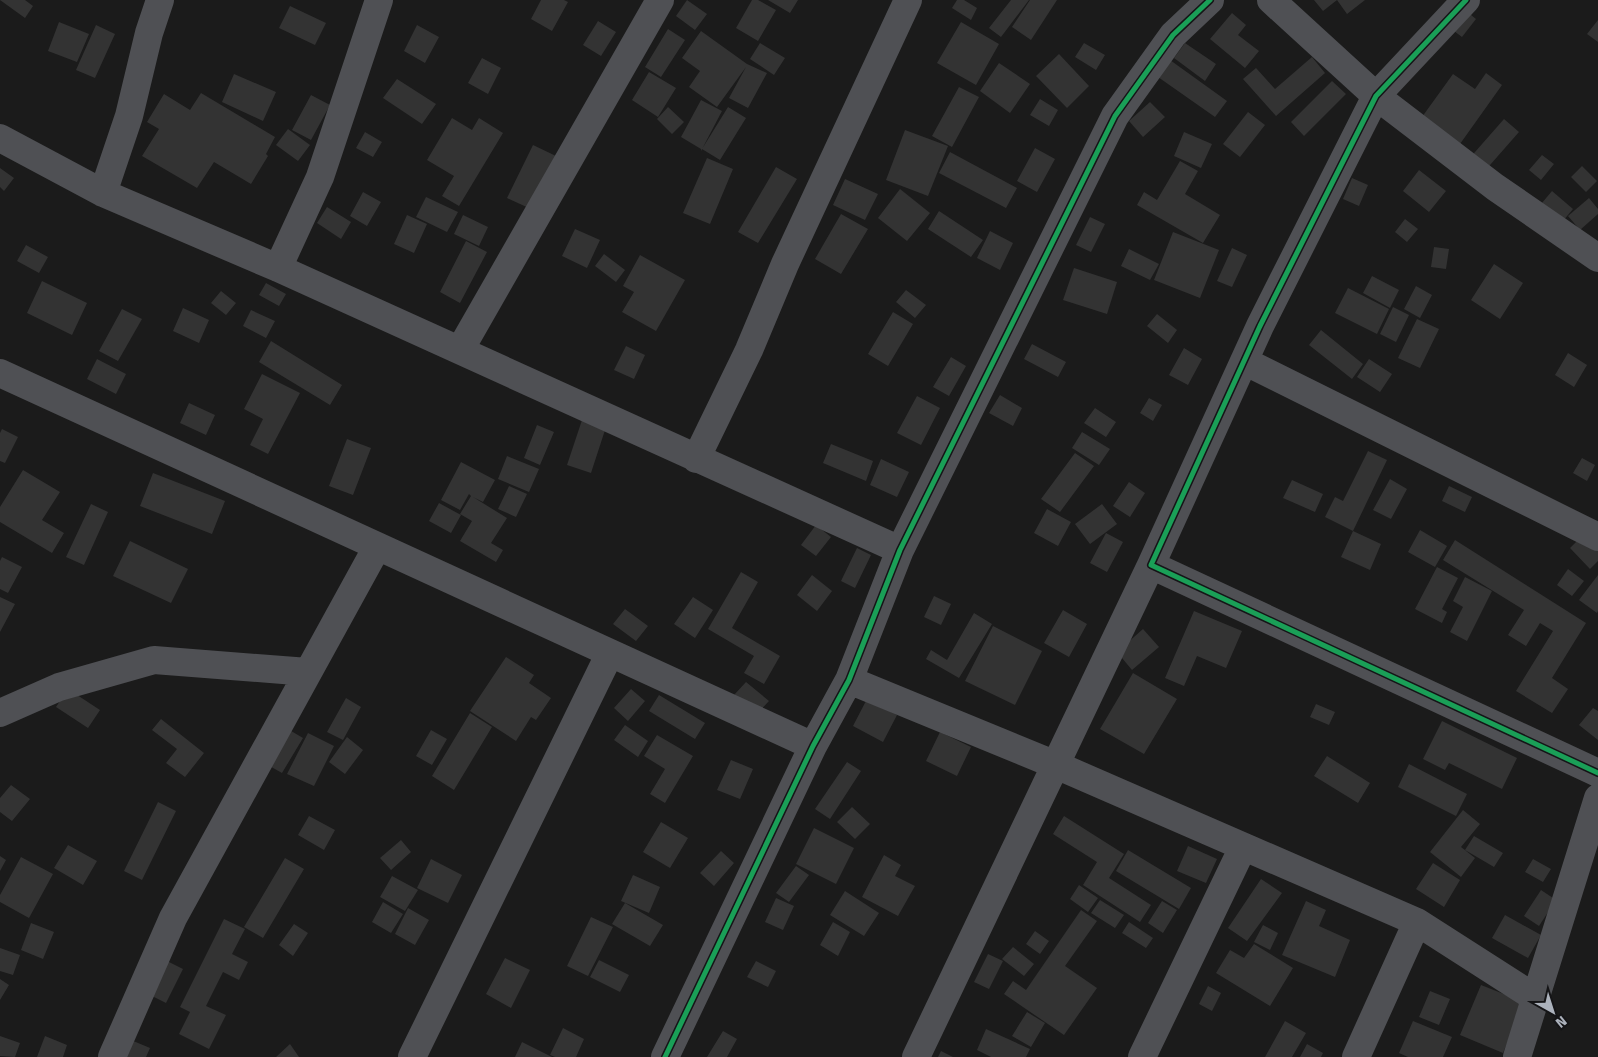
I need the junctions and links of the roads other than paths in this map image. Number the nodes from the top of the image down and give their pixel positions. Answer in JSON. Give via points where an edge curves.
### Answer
{"nodes":[{"id":1,"x":160,"y":0,"type":"edge"},
{"id":2,"x":379,"y":0,"type":"edge"},
{"id":3,"x":660,"y":0,"type":"edge"},
{"id":4,"x":908,"y":0,"type":"edge"},
{"id":5,"x":1210,"y":0,"type":"edge"},
{"id":6,"x":1271,"y":0,"type":"edge"},
{"id":7,"x":1466,"y":0,"type":"edge"},
{"id":8,"x":1376,"y":96,"type":"junction"},
{"id":9,"x":0,"y":138,"type":"edge"},
{"id":10,"x":103,"y":193,"type":"junction"},
{"id":11,"x":1598,"y":258,"type":"edge"},
{"id":12,"x":278,"y":268,"type":"junction"},
{"id":13,"x":460,"y":350,"type":"junction"},
{"id":14,"x":1244,"y":361,"type":"junction"},
{"id":15,"x":0,"y":373,"type":"edge"},
{"id":16,"x":696,"y":459,"type":"junction"},
{"id":17,"x":1598,"y":537,"type":"edge"},
{"id":18,"x":377,"y":547,"type":"junction"},
{"id":19,"x":900,"y":550,"type":"junction"},
{"id":20,"x":1151,"y":565,"type":"junction"},
{"id":21,"x":610,"y":653,"type":"junction"},
{"id":22,"x":308,"y":672,"type":"junction"},
{"id":23,"x":849,"y":680,"type":"junction"},
{"id":24,"x":0,"y":713,"type":"edge"},
{"id":25,"x":814,"y":746,"type":"junction"},
{"id":26,"x":1056,"y":766,"type":"junction"},
{"id":27,"x":1598,"y":773,"type":"edge"},
{"id":28,"x":1598,"y":798,"type":"edge"},
{"id":29,"x":1244,"y":847,"type":"junction"},
{"id":30,"x":1417,"y":922,"type":"junction"},
{"id":31,"x":1534,"y":997,"type":"junction"},
{"id":32,"x":112,"y":1057,"type":"edge"},
{"id":33,"x":412,"y":1057,"type":"edge"},
{"id":34,"x":665,"y":1057,"type":"edge"},
{"id":35,"x":916,"y":1057,"type":"edge"},
{"id":36,"x":1142,"y":1057,"type":"edge"},
{"id":37,"x":1356,"y":1057,"type":"edge"},
{"id":38,"x":1517,"y":1057,"type":"edge"}],
"edges":[{"from":1,"to":10,"type":"street"},
{"from":2,"to":12,"type":"street","via":[[320,177]]},
{"from":3,"to":13,"type":"street"},
{"from":4,"to":16,"type":"street"},
{"from":5,"to":19,"type":"street","via":[[1173,36],[1115,116]]},
{"from":6,"to":8,"type":"street"},
{"from":7,"to":8,"type":"street"},
{"from":8,"to":11,"type":"street","via":[[1495,187]]},
{"from":8,"to":14,"type":"street"},
{"from":9,"to":10,"type":"street"},
{"from":10,"to":12,"type":"street"},
{"from":12,"to":13,"type":"street"},
{"from":13,"to":16,"type":"street"},
{"from":14,"to":17,"type":"street"},
{"from":14,"to":20,"type":"street"},
{"from":15,"to":18,"type":"street"},
{"from":16,"to":19,"type":"street"},
{"from":18,"to":21,"type":"street"},
{"from":18,"to":22,"type":"street"},
{"from":19,"to":23,"type":"street"},
{"from":20,"to":26,"type":"street"},
{"from":20,"to":27,"type":"street"},
{"from":21,"to":25,"type":"street"},
{"from":21,"to":33,"type":"street"},
{"from":22,"to":24,"type":"street","via":[[154,660],[59,687]]},
{"from":22,"to":32,"type":"street","via":[[173,918]]},
{"from":23,"to":25,"type":"street"},
{"from":23,"to":26,"type":"street"},
{"from":25,"to":34,"type":"street"},
{"from":26,"to":29,"type":"street"},
{"from":26,"to":35,"type":"street"},
{"from":28,"to":31,"type":"street"},
{"from":29,"to":30,"type":"street"},
{"from":29,"to":36,"type":"street"},
{"from":30,"to":31,"type":"street"},
{"from":30,"to":37,"type":"street"},
{"from":31,"to":38,"type":"street"}]}
